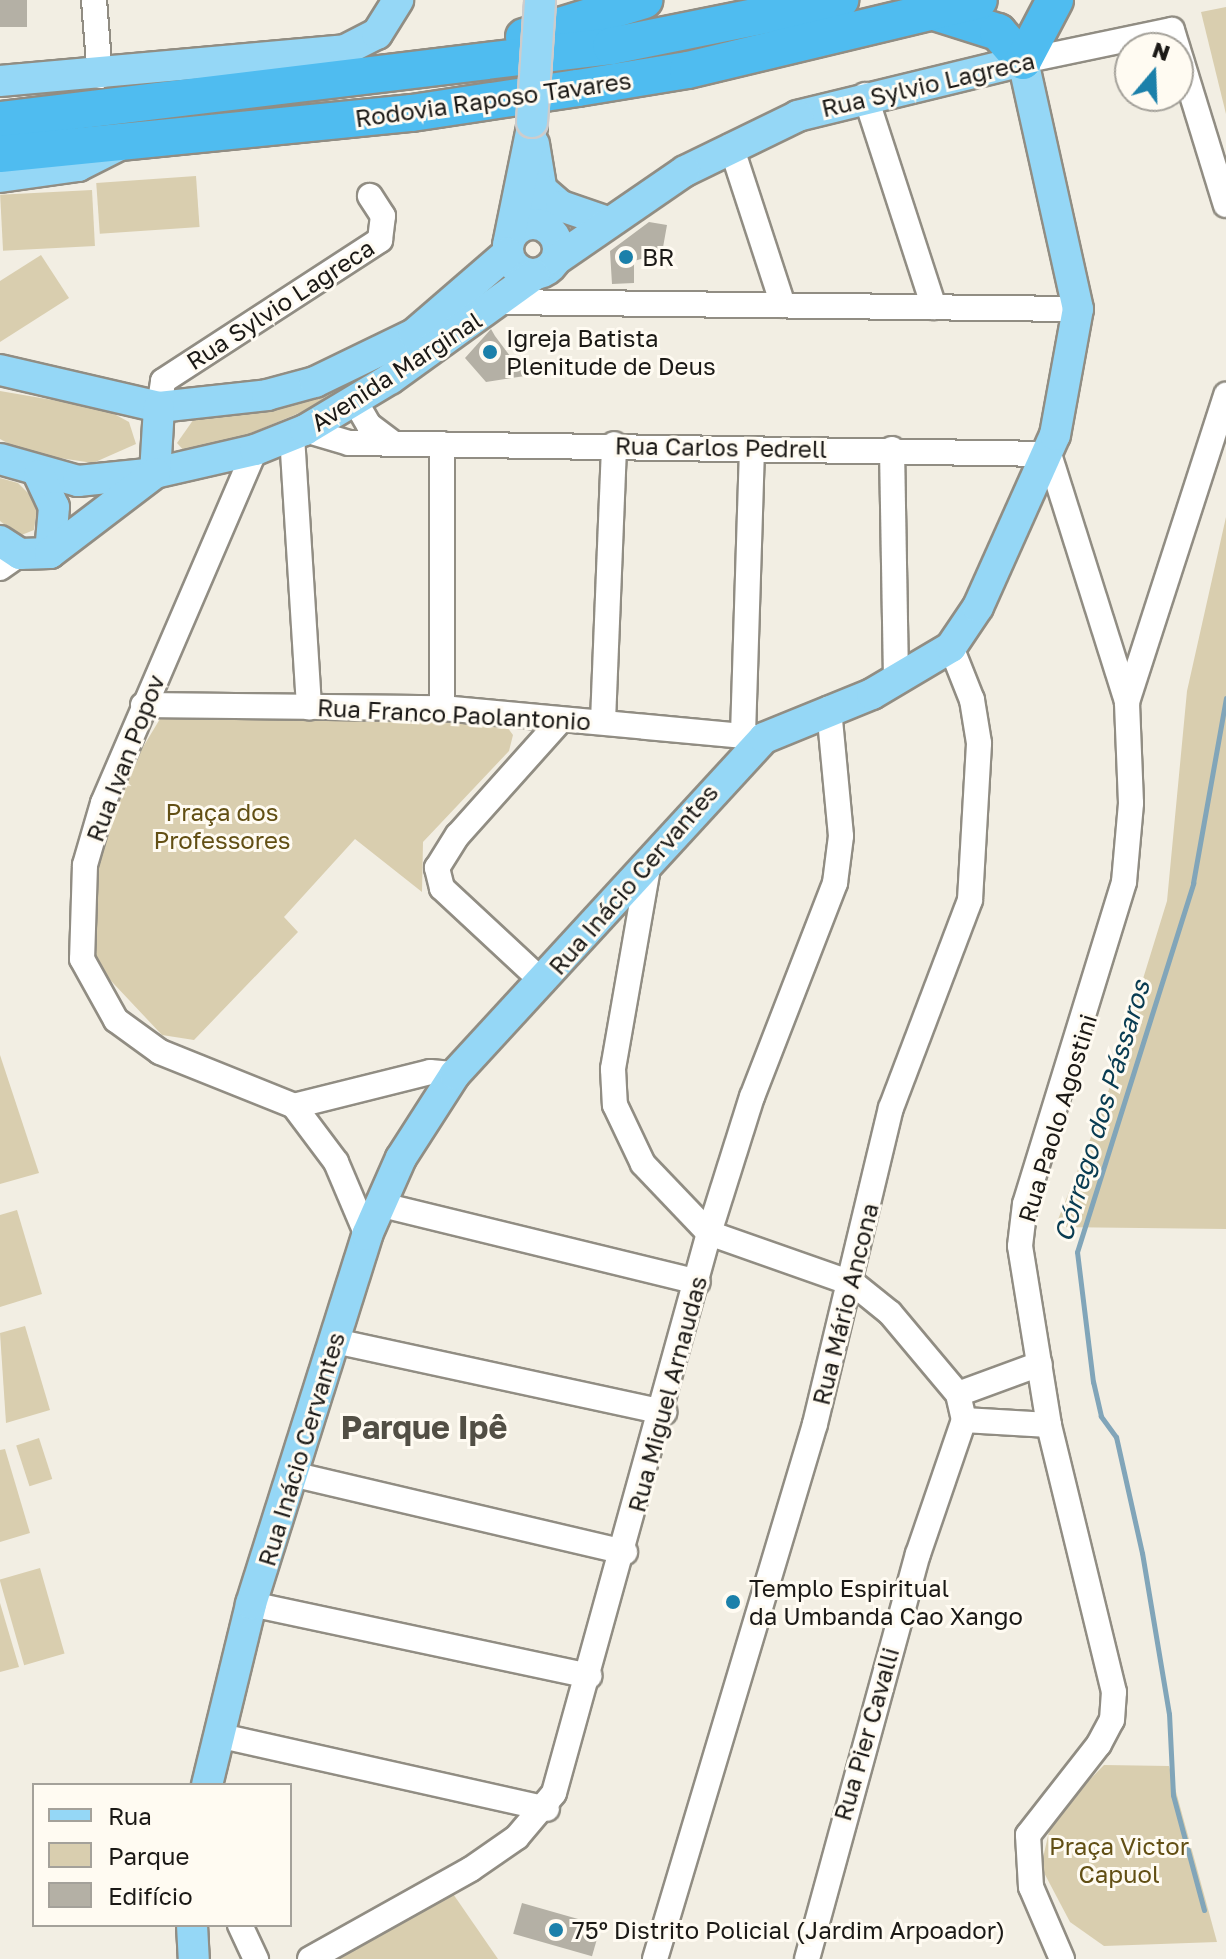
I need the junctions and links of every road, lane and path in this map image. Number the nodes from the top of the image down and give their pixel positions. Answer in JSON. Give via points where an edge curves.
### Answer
{"nodes":[{"id":1,"x":94,"y":0,"type":"edge"},
{"id":2,"x":398,"y":0,"type":"edge"},
{"id":3,"x":540,"y":0,"type":"edge"},
{"id":4,"x":644,"y":0,"type":"edge"},
{"id":5,"x":840,"y":0,"type":"edge"},
{"id":6,"x":979,"y":0,"type":"edge"},
{"id":7,"x":1055,"y":0,"type":"edge"},
{"id":8,"x":927,"y":11,"type":"junction"},
{"id":9,"x":1023,"y":61,"type":"junction"},
{"id":10,"x":397,"y":70,"type":"junction"},
{"id":11,"x":100,"y":76,"type":"junction"},
{"id":12,"x":0,"y":81,"type":"edge"},
{"id":13,"x":865,"y":95,"type":"junction"},
{"id":14,"x":0,"y":120,"type":"edge"},
{"id":15,"x":532,"y":124,"type":"junction"},
{"id":16,"x":128,"y":139,"type":"junction"},
{"id":17,"x":731,"y":146,"type":"junction"},
{"id":18,"x":0,"y":154,"type":"edge"},
{"id":19,"x":0,"y":177,"type":"edge"},
{"id":20,"x":540,"y":188,"type":"junction"},
{"id":21,"x":370,"y":196,"type":"dead end"},
{"id":22,"x":1226,"y":205,"type":"edge"},
{"id":23,"x":608,"y":219,"type":"junction"},
{"id":24,"x":509,"y":238,"type":"junction"},
{"id":25,"x":546,"y":254,"type":"junction"},
{"id":26,"x":501,"y":302,"type":"junction"},
{"id":27,"x":561,"y":303,"type":"junction"},
{"id":28,"x":783,"y":305,"type":"junction"},
{"id":29,"x":934,"y":307,"type":"junction"},
{"id":30,"x":1078,"y":309,"type":"junction"},
{"id":31,"x":0,"y":370,"type":"edge"},
{"id":32,"x":1226,"y":395,"type":"edge"},
{"id":33,"x":355,"y":401,"type":"junction"},
{"id":34,"x":159,"y":407,"type":"junction"},
{"id":35,"x":299,"y":433,"type":"junction"},
{"id":36,"x":393,"y":443,"type":"junction"},
{"id":37,"x":442,"y":444,"type":"junction"},
{"id":38,"x":614,"y":444,"type":"junction"},
{"id":39,"x":752,"y":449,"type":"junction"},
{"id":40,"x":892,"y":449,"type":"junction"},
{"id":41,"x":255,"y":450,"type":"junction"},
{"id":42,"x":1049,"y":454,"type":"junction"},
{"id":43,"x":0,"y":459,"type":"edge"},
{"id":44,"x":155,"y":473,"type":"junction"},
{"id":45,"x":39,"y":475,"type":"junction"},
{"id":46,"x":50,"y":553,"type":"junction"},
{"id":47,"x":7,"y":554,"type":"edge"},
{"id":48,"x":951,"y":647,"type":"junction"},
{"id":49,"x":896,"y":682,"type":"junction"},
{"id":50,"x":1127,"y":702,"type":"junction"},
{"id":51,"x":143,"y":705,"type":"junction"},
{"id":52,"x":309,"y":707,"type":"junction"},
{"id":53,"x":442,"y":708,"type":"junction"},
{"id":54,"x":829,"y":709,"type":"junction"},
{"id":55,"x":561,"y":720,"type":"junction"},
{"id":56,"x":603,"y":721,"type":"junction"},
{"id":57,"x":754,"y":736,"type":"junction"},
{"id":58,"x":648,"y":868,"type":"junction"},
{"id":59,"x":543,"y":982,"type":"junction"},
{"id":60,"x":455,"y":1074,"type":"junction"},
{"id":61,"x":294,"y":1106,"type":"junction"},
{"id":62,"x":378,"y":1204,"type":"junction"},
{"id":63,"x":709,"y":1233,"type":"junction"},
{"id":64,"x":367,"y":1235,"type":"junction"},
{"id":65,"x":698,"y":1282,"type":"junction"},
{"id":66,"x":854,"y":1284,"type":"junction"},
{"id":67,"x":335,"y":1341,"type":"junction"},
{"id":68,"x":1040,"y":1364,"type":"junction"},
{"id":69,"x":958,"y":1394,"type":"junction"},
{"id":70,"x":664,"y":1412,"type":"junction"},
{"id":71,"x":964,"y":1420,"type":"junction"},
{"id":72,"x":1049,"y":1425,"type":"junction"},
{"id":73,"x":296,"y":1475,"type":"junction"},
{"id":74,"x":625,"y":1552,"type":"junction"},
{"id":75,"x":251,"y":1604,"type":"junction"},
{"id":76,"x":589,"y":1676,"type":"junction"},
{"id":77,"x":217,"y":1735,"type":"junction"},
{"id":78,"x":207,"y":1783,"type":"edge"},
{"id":79,"x":547,"y":1809,"type":"junction"},
{"id":80,"x":192,"y":1927,"type":"edge"},
{"id":81,"x":241,"y":1927,"type":"edge"},
{"id":82,"x":194,"y":1959,"type":"edge"},
{"id":83,"x":256,"y":1959,"type":"edge"},
{"id":84,"x":310,"y":1959,"type":"edge"},
{"id":85,"x":655,"y":1959,"type":"edge"},
{"id":86,"x":807,"y":1959,"type":"edge"},
{"id":87,"x":1062,"y":1959,"type":"edge"}],
"edges":[{"from":1,"to":11,"type":"street"},
{"from":2,"to":11,"type":"main road","via":[[377,34],[345,50]]},
{"from":3,"to":15,"type":"main road","bridge":true},
{"from":4,"to":10,"type":"highway"},
{"from":5,"to":10,"type":"highway","name":"Rodovia Raposo Tavares","via":[[624,44]]},
{"from":6,"to":8,"type":"highway","name":"Rodovia Raposo Tavares"},
{"from":7,"to":9,"type":"highway"},
{"from":8,"to":9,"type":"highway","via":[[985,25]]},
{"from":8,"to":16,"type":"highway","name":"Rodovia Raposo Tavares","via":[[605,84],[412,113]]},
{"from":9,"to":13,"type":"main road","name":"Rua Sylvio Lagreca"},
{"from":9,"to":22,"type":"street","name":"Rua Sylvio Lagreca","via":[[1172,30]]},
{"from":9,"to":30,"type":"main road"},
{"from":10,"to":14,"type":"highway","name":"Rodovia Raposo Tavares"},
{"from":11,"to":12,"type":"main road"},
{"from":13,"to":17,"type":"main road","name":"Rua Sylvio Lagreca"},
{"from":13,"to":29,"type":"street"},
{"from":15,"to":20,"type":"main road"},
{"from":15,"to":24,"type":"main road"},
{"from":16,"to":18,"type":"highway","name":"Rodovia Raposo Tavares"},
{"from":16,"to":19,"type":"main road","via":[[95,161]]},
{"from":17,"to":23,"type":"main road","name":"Rua Sylvio Lagreca"},
{"from":17,"to":28,"type":"street"},
{"from":20,"to":23,"type":"main road","via":[[561,206]]},
{"from":20,"to":25,"type":"main road"},
{"from":21,"to":34,"type":"street","name":"Rua Sylvio Lagreca","via":[[383,216],[380,240],[163,381]]},
{"from":23,"to":25,"type":"main road","name":"Rua Sylvio Lagreca"},
{"from":24,"to":25,"type":"main road","via":[[527,225]]},
{"from":24,"to":25,"type":"main road","via":[[517,269]]},
{"from":24,"to":34,"type":"main road","name":"Avenida Marginal","via":[[471,287],[414,334],[315,382]]},
{"from":25,"to":26,"type":"main road","name":"Avenida Marginal"},
{"from":25,"to":27,"type":"street"},
{"from":26,"to":27,"type":"street"},
{"from":26,"to":33,"type":"main road","name":"Avenida Marginal"},
{"from":27,"to":28,"type":"street"},
{"from":28,"to":29,"type":"street"},
{"from":29,"to":30,"type":"street"},
{"from":30,"to":42,"type":"main road"},
{"from":31,"to":34,"type":"main road","name":"Avenida Marginal"},
{"from":32,"to":50,"type":"street","name":"Rua Paolo Agostini"},
{"from":33,"to":35,"type":"main road","name":"Avenida Marginal"},
{"from":33,"to":36,"type":"street"},
{"from":34,"to":44,"type":"main road"},
{"from":35,"to":36,"type":"street","name":"Rua Carlos Pedrell","via":[[349,443]]},
{"from":35,"to":41,"type":"main road","name":"Avenida Marginal"},
{"from":35,"to":52,"type":"street"},
{"from":36,"to":37,"type":"street","name":"Rua Carlos Pedrell"},
{"from":37,"to":38,"type":"street","name":"Rua Carlos Pedrell"},
{"from":37,"to":53,"type":"street"},
{"from":38,"to":39,"type":"street","name":"Rua Carlos Pedrell"},
{"from":38,"to":56,"type":"street"},
{"from":39,"to":40,"type":"street","name":"Rua Carlos Pedrell"},
{"from":39,"to":57,"type":"street"},
{"from":40,"to":42,"type":"street","name":"Rua Carlos Pedrell"},
{"from":40,"to":49,"type":"street"},
{"from":41,"to":44,"type":"main road","name":"Avenida Marginal"},
{"from":41,"to":51,"type":"street","name":"Rua Ivan Popov"},
{"from":42,"to":48,"type":"main road"},
{"from":42,"to":50,"type":"street"},
{"from":43,"to":45,"type":"main road","name":"Avenida Marginal"},
{"from":44,"to":45,"type":"main road","name":"Avenida Marginal","via":[[78,481]]},
{"from":44,"to":46,"type":"main road","name":"Avenida Marginal"},
{"from":45,"to":46,"type":"main road","via":[[54,507]]},
{"from":46,"to":47,"type":"main road"},
{"from":48,"to":49,"type":"main road","name":"Rua Inácio Cervantes"},
{"from":48,"to":66,"type":"street","name":"Rua Mário Ancona","via":[[976,718],[974,877],[891,1108]]},
{"from":49,"to":54,"type":"main road","name":"Rua Inácio Cervantes"},
{"from":50,"to":68,"type":"street","name":"Rua Paolo Agostini","via":[[1131,803],[1124,882],[1025,1204],[1022,1278]]},
{"from":51,"to":52,"type":"street","name":"Rua Franco Paolantonio"},
{"from":51,"to":61,"type":"street","name":"Rua Ivan Popov","via":[[85,865],[77,918],[82,959],[116,1020],[160,1052]]},
{"from":52,"to":53,"type":"street","name":"Rua Franco Paolantonio"},
{"from":53,"to":55,"type":"street","name":"Rua Franco Paolantonio"},
{"from":54,"to":57,"type":"main road","name":"Rua Inácio Cervantes"},
{"from":54,"to":63,"type":"street","name":"Rua Miguel Arnaudas","via":[[841,836],[835,883],[752,1097]]},
{"from":55,"to":56,"type":"street","name":"Rua Franco Paolantonio"},
{"from":55,"to":59,"type":"street","via":[[458,835],[437,868],[442,888]]},
{"from":56,"to":57,"type":"street","name":"Rua Franco Paolantonio"},
{"from":57,"to":58,"type":"main road","name":"Rua Inácio Cervantes"},
{"from":58,"to":59,"type":"main road","name":"Rua Inácio Cervantes"},
{"from":58,"to":63,"type":"street","via":[[614,1034],[615,1105],[643,1164]]},
{"from":59,"to":60,"type":"main road","name":"Rua Inácio Cervantes"},
{"from":60,"to":61,"type":"street","via":[[430,1072]]},
{"from":60,"to":62,"type":"main road","name":"Rua Inácio Cervantes"},
{"from":61,"to":64,"type":"street","via":[[336,1162]]},
{"from":62,"to":64,"type":"main road","name":"Rua Inácio Cervantes"},
{"from":62,"to":65,"type":"street"},
{"from":63,"to":65,"type":"street","name":"Rua Miguel Arnaudas"},
{"from":63,"to":66,"type":"street"},
{"from":64,"to":67,"type":"main road","name":"Rua Inácio Cervantes"},
{"from":65,"to":70,"type":"street","name":"Rua Miguel Arnaudas"},
{"from":66,"to":69,"type":"street","via":[[890,1313]]},
{"from":66,"to":85,"type":"street","name":"Rua Mário Ancona"},
{"from":67,"to":70,"type":"street"},
{"from":67,"to":73,"type":"main road","name":"Rua Inácio Cervantes"},
{"from":68,"to":69,"type":"street"},
{"from":68,"to":72,"type":"street","name":"Rua Paolo Agostini"},
{"from":69,"to":71,"type":"street"},
{"from":70,"to":74,"type":"street","name":"Rua Miguel Arnaudas"},
{"from":71,"to":72,"type":"street"},
{"from":71,"to":86,"type":"street","name":"Rua Pier Cavalli","via":[[913,1569]]},
{"from":72,"to":87,"type":"street","name":"Rua Paolo Agostini","via":[[1114,1692],[1112,1720],[1099,1744],[1028,1835],[1031,1887]]},
{"from":73,"to":74,"type":"street"},
{"from":73,"to":75,"type":"main road","name":"Rua Inácio Cervantes"},
{"from":74,"to":76,"type":"street","name":"Rua Miguel Arnaudas"},
{"from":75,"to":76,"type":"street"},
{"from":75,"to":77,"type":"main road","name":"Rua Inácio Cervantes"},
{"from":76,"to":79,"type":"street","name":"Rua Miguel Arnaudas"},
{"from":77,"to":78,"type":"main road","name":"Rua Inácio Cervantes"},
{"from":77,"to":79,"type":"street"},
{"from":79,"to":84,"type":"street","via":[[471,1869]]},
{"from":80,"to":82,"type":"main road"},
{"from":81,"to":83,"type":"street"}]}
